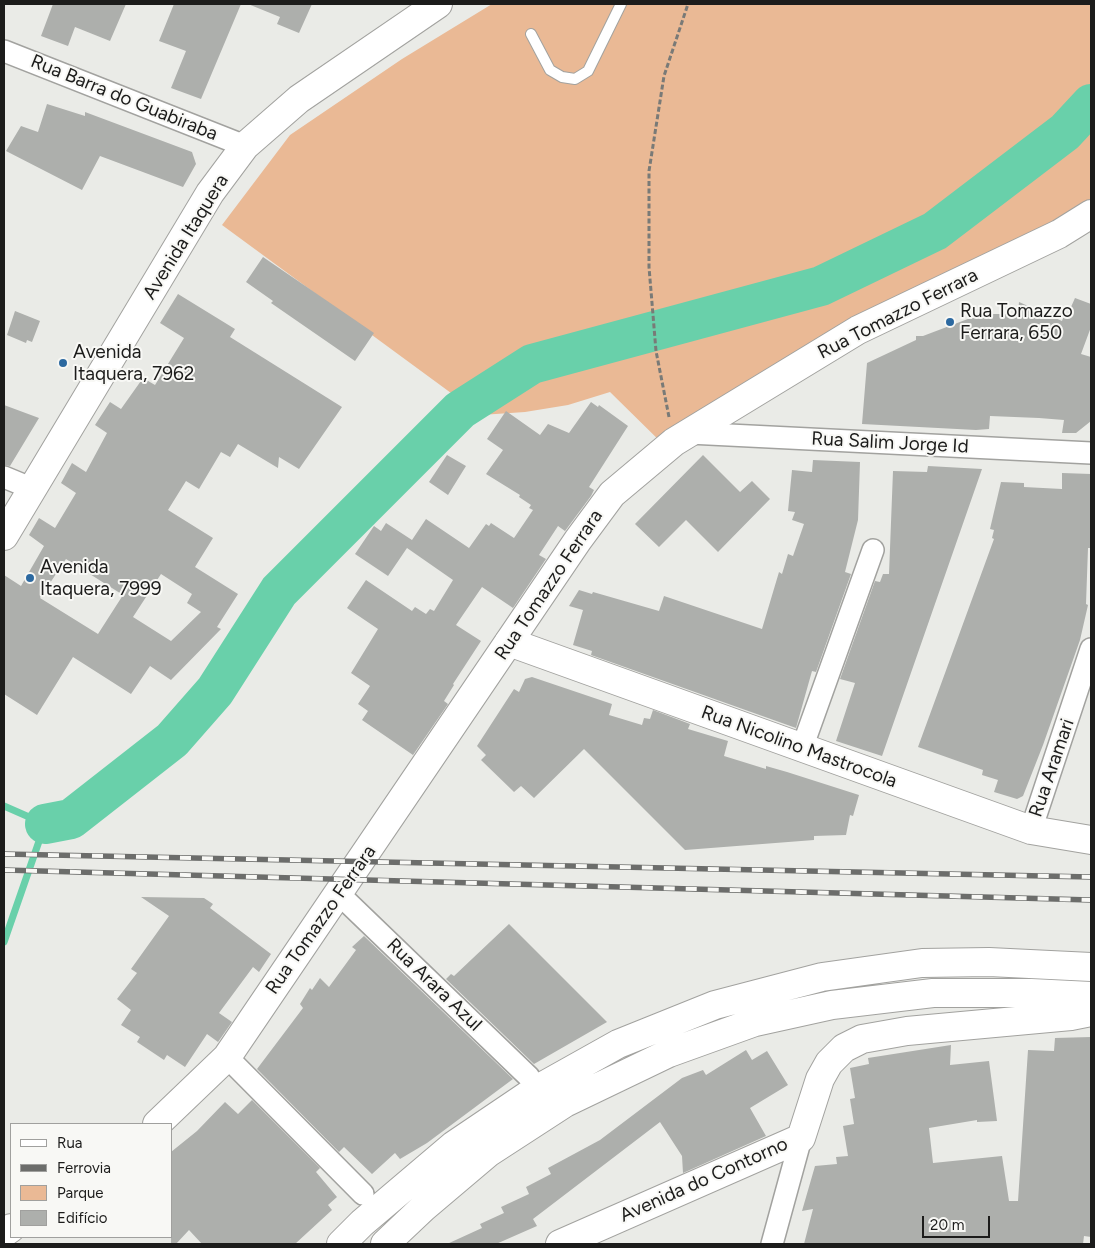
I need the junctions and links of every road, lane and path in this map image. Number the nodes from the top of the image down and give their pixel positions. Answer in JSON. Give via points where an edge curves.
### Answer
{"nodes":[{"id":1,"x":438,"y":4,"type":"edge"},
{"id":2,"x":621,"y":4,"type":"edge"},
{"id":3,"x":688,"y":4,"type":"edge"},
{"id":4,"x":531,"y":34,"type":"dead end"},
{"id":5,"x":4,"y":51,"type":"edge"},
{"id":6,"x":245,"y":146,"type":"junction"},
{"id":7,"x":1091,"y":214,"type":"edge"},
{"id":8,"x":681,"y":438,"type":"junction"},
{"id":9,"x":1088,"y":451,"type":"edge"},
{"id":10,"x":4,"y":477,"type":"edge"},
{"id":11,"x":33,"y":489,"type":"junction"},
{"id":12,"x":4,"y":536,"type":"edge"},
{"id":13,"x":873,"y":550,"type":"dead end"},
{"id":14,"x":509,"y":642,"type":"junction"},
{"id":15,"x":1091,"y":649,"type":"edge"},
{"id":16,"x":1086,"y":682,"type":"edge"},
{"id":17,"x":802,"y":748,"type":"junction"},
{"id":18,"x":1031,"y":830,"type":"junction"},
{"id":19,"x":1091,"y":840,"type":"edge"},
{"id":20,"x":339,"y":894,"type":"junction"},
{"id":21,"x":1091,"y":967,"type":"edge"},
{"id":22,"x":1091,"y":996,"type":"edge"},
{"id":23,"x":1091,"y":1012,"type":"edge"},
{"id":24,"x":227,"y":1057,"type":"junction"},
{"id":25,"x":529,"y":1077,"type":"dead end"},
{"id":26,"x":158,"y":1123,"type":"edge"},
{"id":27,"x":801,"y":1138,"type":"junction"},
{"id":28,"x":363,"y":1194,"type":"dead end"},
{"id":29,"x":4,"y":1240,"type":"edge"},
{"id":30,"x":6,"y":1244,"type":"edge"},
{"id":31,"x":341,"y":1244,"type":"edge"},
{"id":32,"x":385,"y":1244,"type":"edge"},
{"id":33,"x":560,"y":1244,"type":"edge"},
{"id":34,"x":772,"y":1244,"type":"edge"}],
"edges":[{"from":1,"to":6,"type":"main road","name":"Avenida Itaquera","via":[[299,99]]},
{"from":2,"to":4,"type":"lane","via":[[588,71],[576,79],[562,78],[550,70]]},
{"from":3,"to":8,"type":"path","via":[[664,76],[649,171],[649,267],[656,351]]},
{"from":5,"to":6,"type":"street","name":"Rua Barra do Guabiraba"},
{"from":6,"to":11,"type":"main road","name":"Avenida Itaquera","via":[[210,194]]},
{"from":7,"to":8,"type":"main road","name":"Rua Tomazzo Ferrara","via":[[1059,234],[858,330]]},
{"from":8,"to":9,"type":"street","name":"Rua Salim Jorge Id"},
{"from":8,"to":14,"type":"main road","name":"Rua Tomazzo Ferrara","via":[[612,494]]},
{"from":10,"to":11,"type":"street"},
{"from":11,"to":12,"type":"main road","name":"Avenida Itaquera"},
{"from":13,"to":17,"type":"street"},
{"from":14,"to":17,"type":"main road","name":"Rua Nicolino Mastrocola"},
{"from":14,"to":20,"type":"main road","name":"Rua Tomazzo Ferrara"},
{"from":15,"to":16,"type":"street","name":"Rua Aramari"},
{"from":16,"to":18,"type":"street","name":"Rua Aramari"},
{"from":17,"to":18,"type":"main road","name":"Rua Nicolino Mastrocola"},
{"from":18,"to":19,"type":"main road","name":"Rua Nicolino Mastrocola"},
{"from":20,"to":24,"type":"main road","name":"Rua Tomazzo Ferrara"},
{"from":20,"to":25,"type":"street","name":"Rua Arara Azul"},
{"from":21,"to":31,"type":"main road","via":[[989,962],[922,964],[822,977],[715,1005],[618,1044],[534,1091],[454,1145]]},
{"from":22,"to":32,"type":"main road","via":[[933,992],[832,1004],[755,1022],[669,1053],[565,1103],[488,1153]]},
{"from":23,"to":27,"type":"main road","name":"Avenida do Contorno","via":[[907,1031],[862,1039],[844,1048],[829,1063],[820,1079]]},
{"from":24,"to":26,"type":"main road","name":"Rua Tomazzo Ferrara"},
{"from":24,"to":28,"type":"street"},
{"from":27,"to":33,"type":"main road","name":"Avenida do Contorno"},
{"from":27,"to":34,"type":"street"},
{"from":29,"to":30,"type":"lane"}]}
